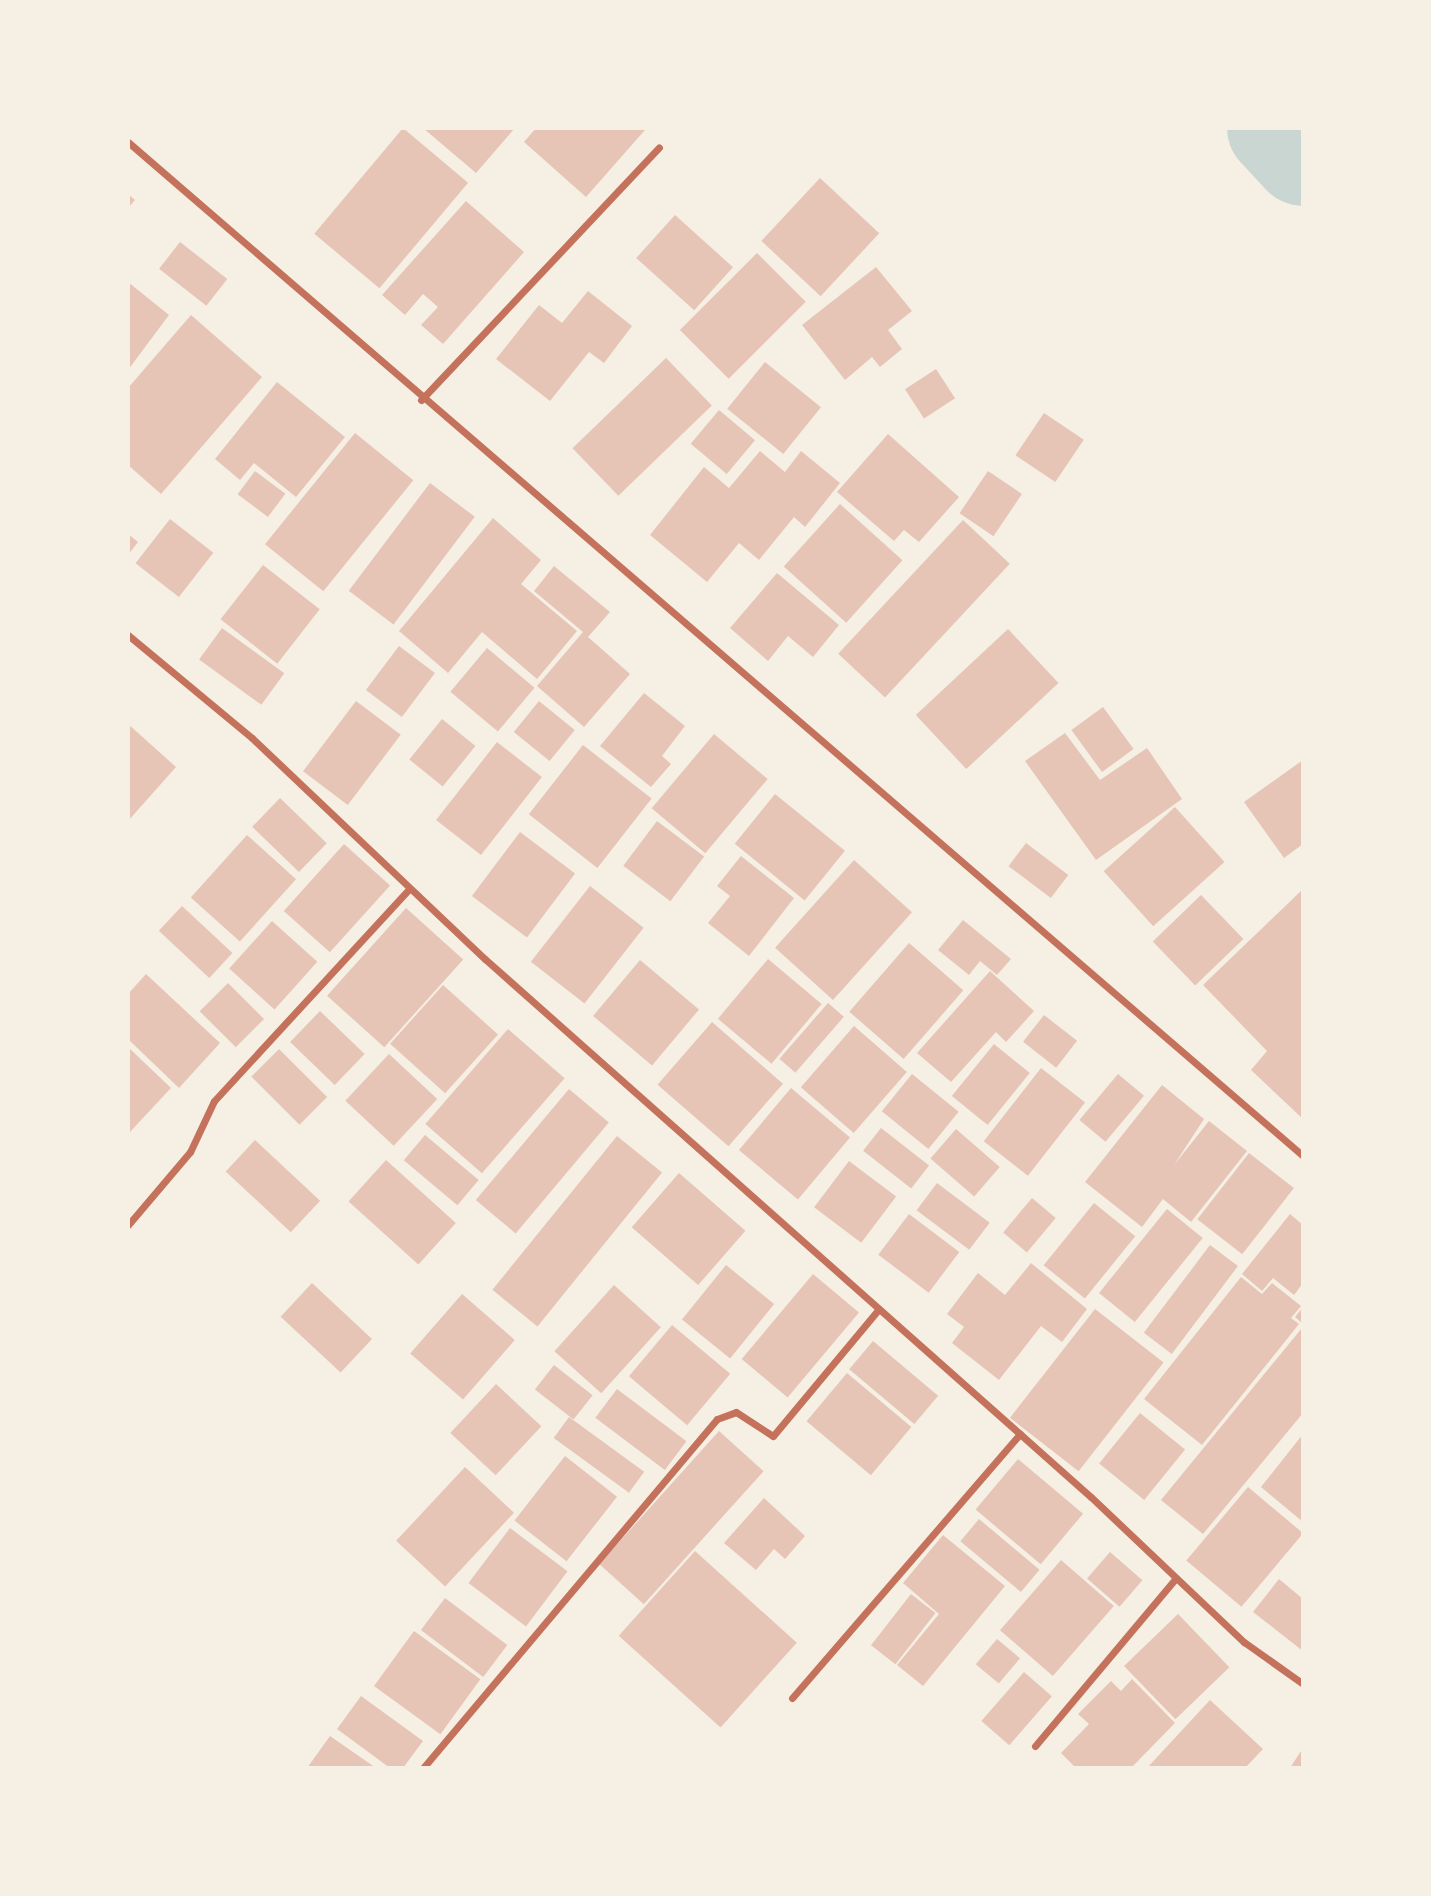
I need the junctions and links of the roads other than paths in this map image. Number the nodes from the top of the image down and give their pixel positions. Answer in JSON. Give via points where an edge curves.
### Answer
{"nodes":[{"id":1,"x":128,"y":142,"type":"edge"},
{"id":2,"x":659,"y":147,"type":"dead end"},
{"id":3,"x":421,"y":400,"type":"junction"},
{"id":4,"x":128,"y":635,"type":"edge"},
{"id":5,"x":410,"y":888,"type":"junction"},
{"id":6,"x":1303,"y":1156,"type":"edge"},
{"id":7,"x":128,"y":1225,"type":"edge"},
{"id":8,"x":879,"y":1309,"type":"junction"},
{"id":9,"x":1020,"y":1434,"type":"junction"},
{"id":10,"x":1175,"y":1579,"type":"junction"},
{"id":11,"x":1303,"y":1684,"type":"edge"},
{"id":12,"x":792,"y":1698,"type":"dead end"},
{"id":13,"x":1035,"y":1746,"type":"dead end"},
{"id":14,"x":423,"y":1768,"type":"edge"}],
"edges":[{"from":1,"to":3,"type":"street"},
{"from":2,"to":3,"type":"street"},
{"from":3,"to":6,"type":"street"},
{"from":4,"to":5,"type":"street","via":[[252,738]]},
{"from":5,"to":7,"type":"street","via":[[214,1101],[190,1152]]},
{"from":5,"to":8,"type":"street"},
{"from":8,"to":9,"type":"street"},
{"from":8,"to":14,"type":"street","via":[[773,1436],[736,1412],[717,1419]]},
{"from":9,"to":10,"type":"street"},
{"from":9,"to":12,"type":"street"},
{"from":10,"to":11,"type":"street","via":[[1244,1642]]},
{"from":10,"to":13,"type":"street"}]}
